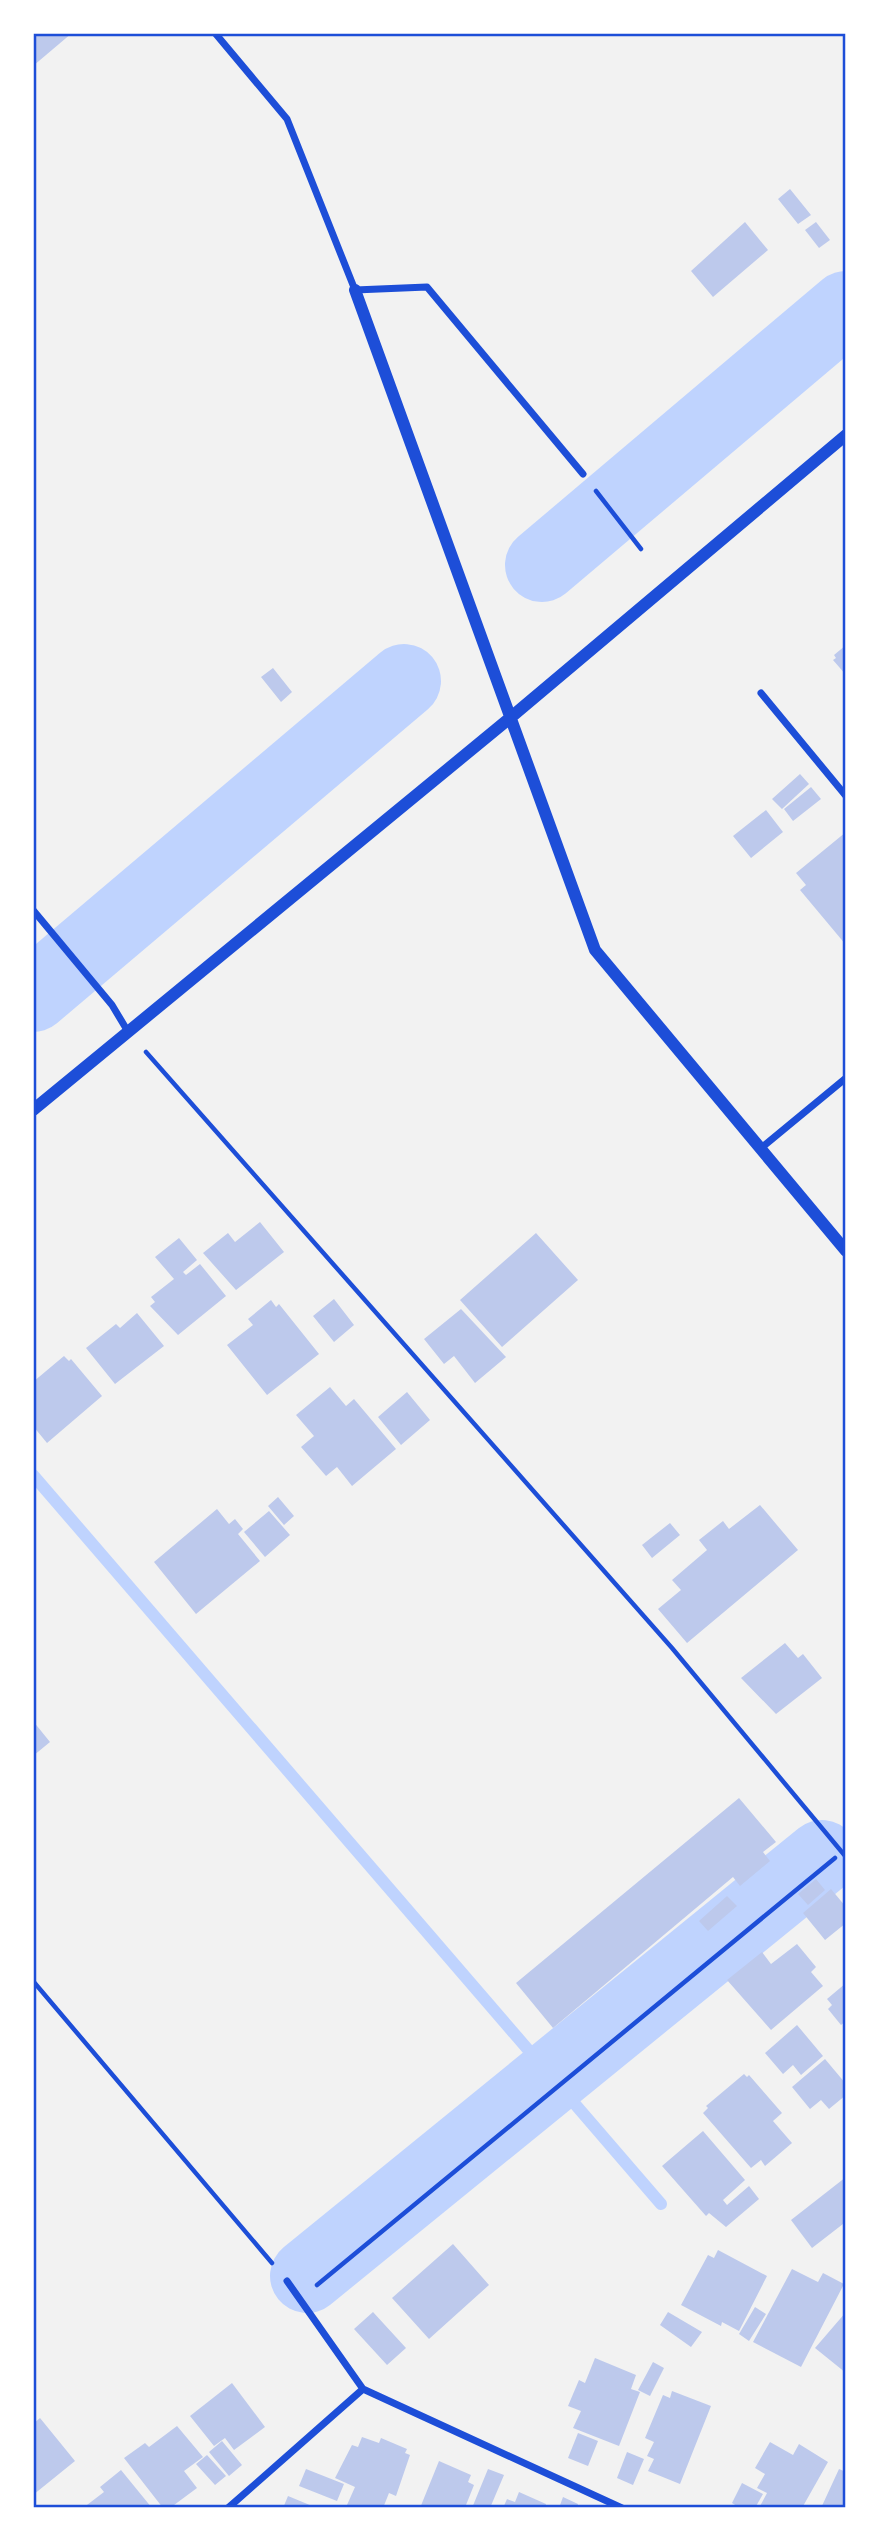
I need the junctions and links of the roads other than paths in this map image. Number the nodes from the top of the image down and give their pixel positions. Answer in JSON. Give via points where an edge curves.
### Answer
{"nodes":[{"id":1,"x":215,"y":33,"type":"edge"},
{"id":2,"x":355,"y":290,"type":"junction"},
{"id":3,"x":846,"y":435,"type":"edge"},
{"id":4,"x":583,"y":474,"type":"road end"},
{"id":5,"x":761,"y":693,"type":"dead end"},
{"id":6,"x":510,"y":718,"type":"junction"},
{"id":7,"x":846,"y":796,"type":"edge"},
{"id":8,"x":33,"y":910,"type":"edge"},
{"id":9,"x":127,"y":1030,"type":"junction"},
{"id":10,"x":846,"y":1078,"type":"edge"},
{"id":11,"x":33,"y":1110,"type":"edge"},
{"id":12,"x":759,"y":1150,"type":"junction"},
{"id":13,"x":846,"y":1251,"type":"edge"},
{"id":14,"x":288,"y":2281,"type":"road end"},
{"id":15,"x":363,"y":2389,"type":"junction"},
{"id":16,"x":228,"y":2508,"type":"edge"},
{"id":17,"x":622,"y":2508,"type":"edge"}],
"edges":[{"from":1,"to":2,"type":"street","via":[[287,119]]},
{"from":2,"to":4,"type":"street","via":[[427,287]]},
{"from":2,"to":6,"type":"street"},
{"from":3,"to":6,"type":"street"},
{"from":5,"to":7,"type":"street"},
{"from":6,"to":9,"type":"street"},
{"from":6,"to":12,"type":"street","via":[[594,950]]},
{"from":8,"to":9,"type":"street","via":[[112,1005]]},
{"from":9,"to":11,"type":"street"},
{"from":10,"to":12,"type":"street"},
{"from":12,"to":13,"type":"street"},
{"from":14,"to":15,"type":"street"},
{"from":15,"to":16,"type":"street"},
{"from":15,"to":17,"type":"street"}]}
